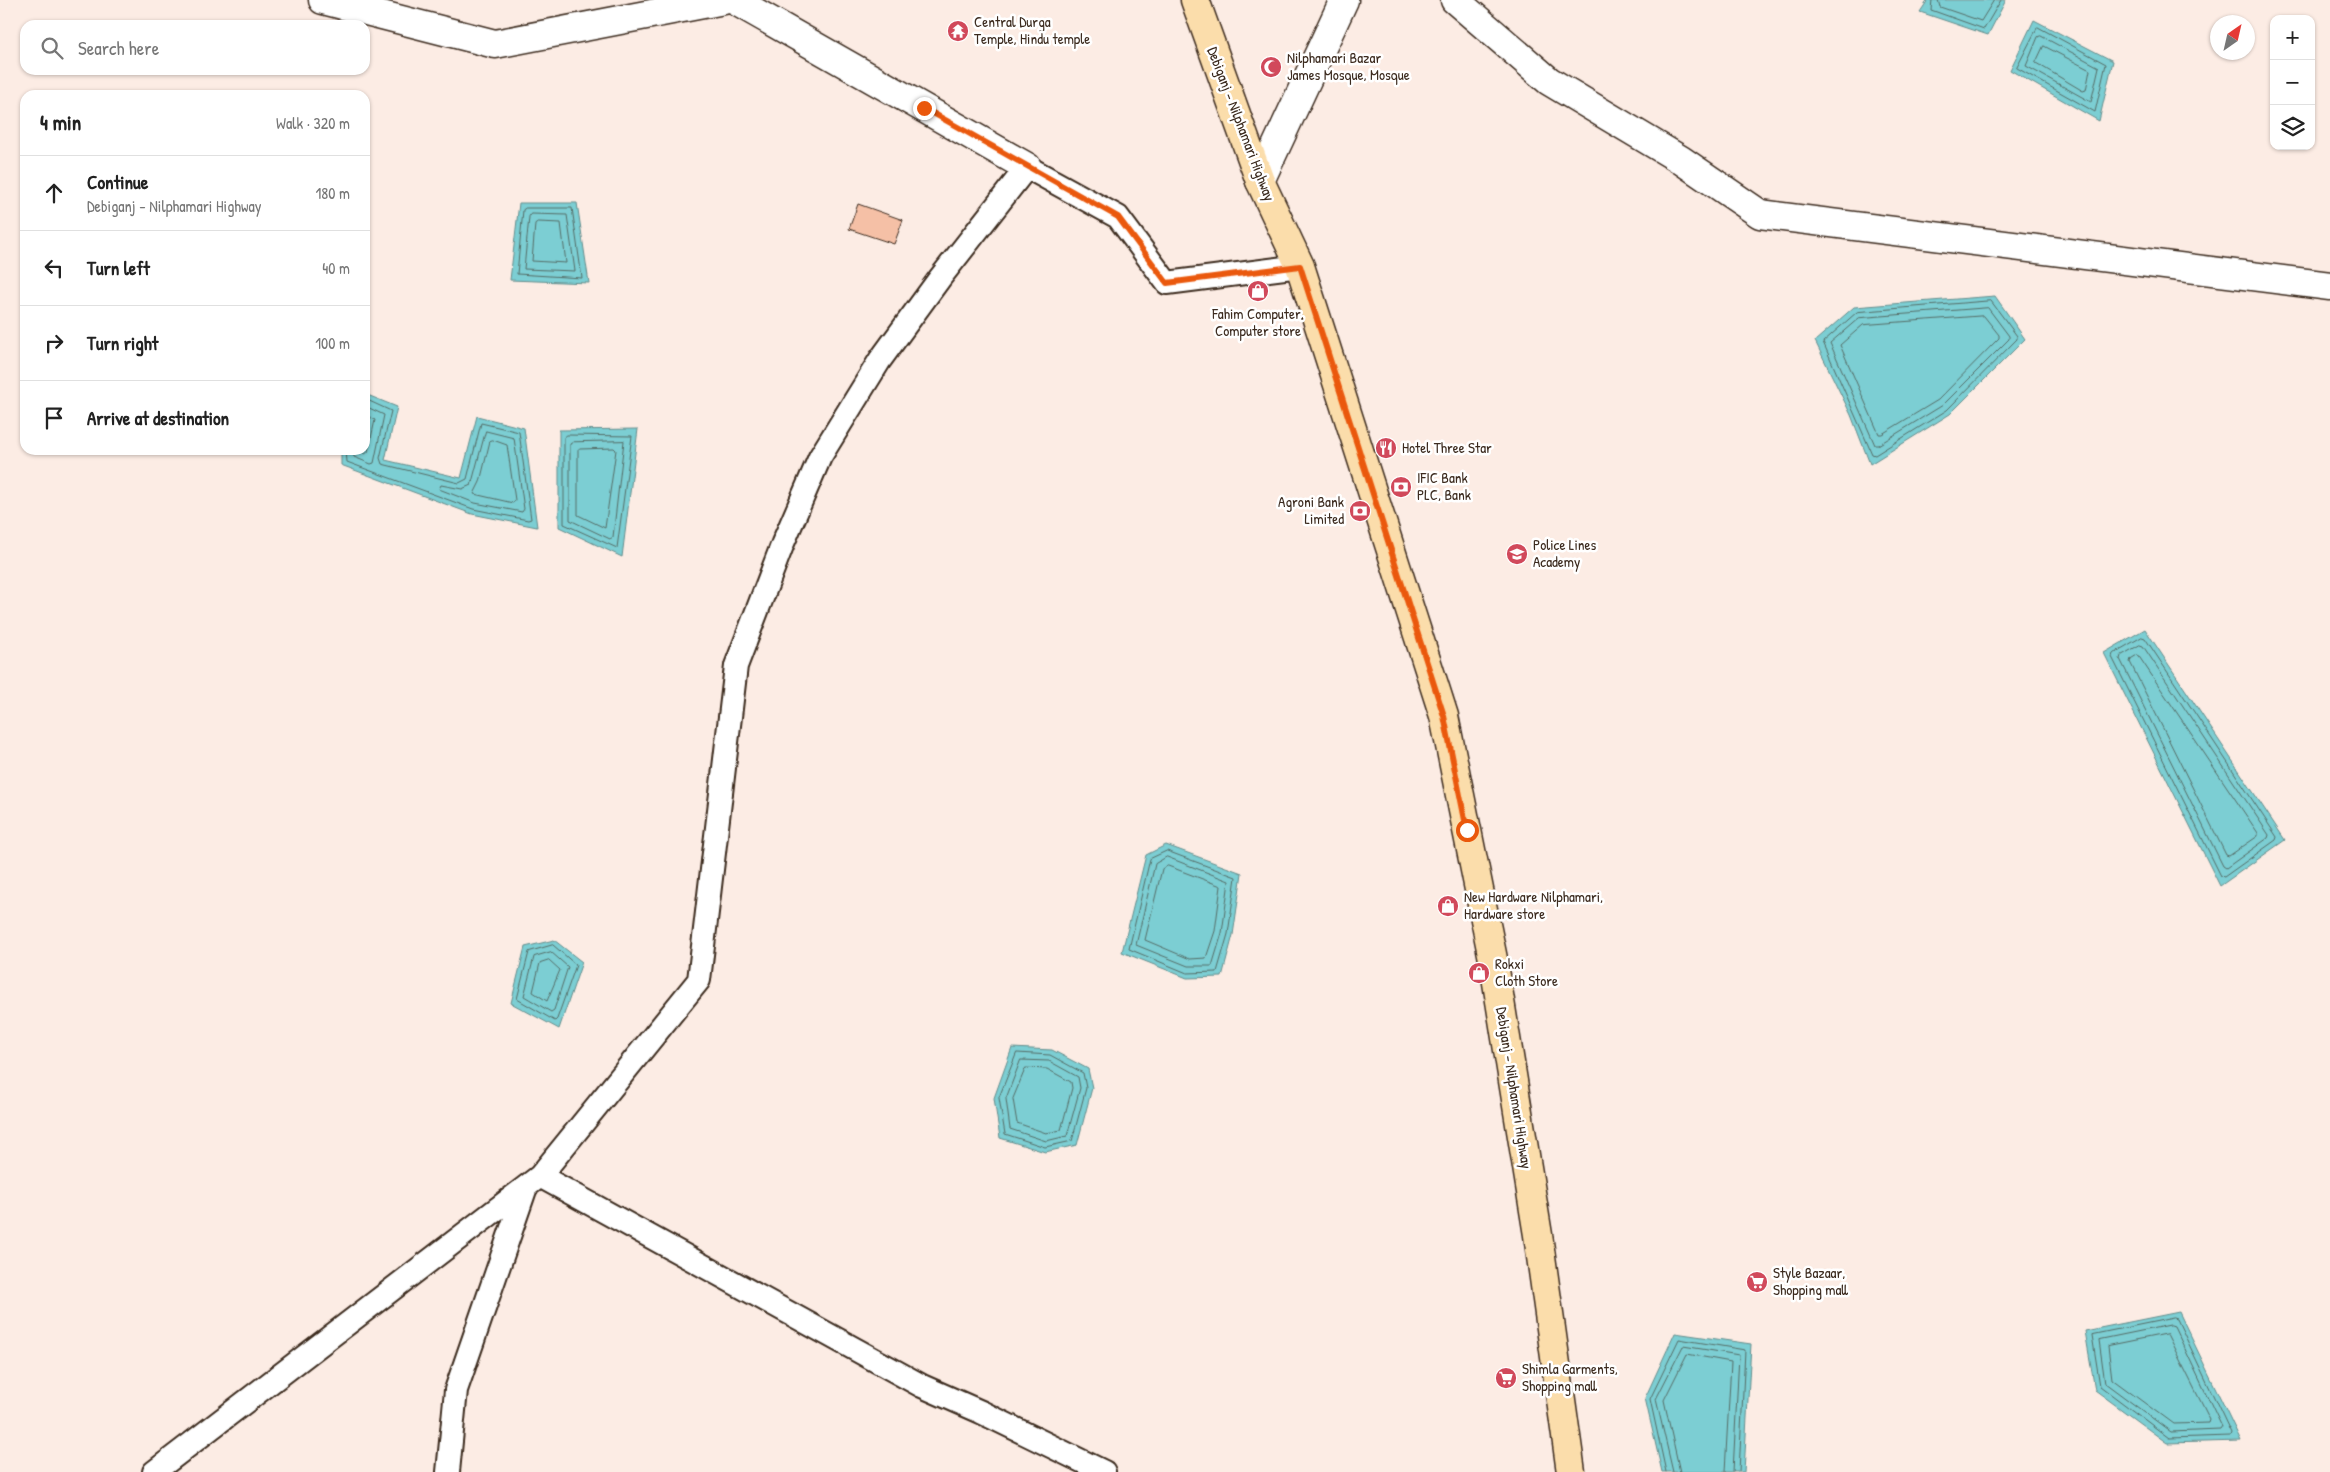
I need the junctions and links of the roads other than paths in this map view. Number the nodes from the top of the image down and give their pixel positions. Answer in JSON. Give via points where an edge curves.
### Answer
{"nodes":[{"id":1,"x":323,"y":0,"type":"edge"},
{"id":2,"x":724,"y":0,"type":"edge"},
{"id":3,"x":734,"y":0,"type":"edge"},
{"id":4,"x":1195,"y":0,"type":"edge"},
{"id":5,"x":1344,"y":0,"type":"edge"},
{"id":6,"x":1455,"y":0,"type":"edge"},
{"id":7,"x":1027,"y":167,"type":"junction"},
{"id":8,"x":1260,"y":181,"type":"junction"},
{"id":9,"x":1300,"y":266,"type":"junction"},
{"id":10,"x":2330,"y":286,"type":"edge"},
{"id":11,"x":533,"y":1183,"type":"junction"},
{"id":12,"x":154,"y":1472,"type":"edge"},
{"id":13,"x":448,"y":1472,"type":"edge"},
{"id":14,"x":1104,"y":1472,"type":"edge"},
{"id":15,"x":1571,"y":1472,"type":"edge"}],
"edges":[{"from":1,"to":2,"type":"street","via":[[495,44]]},
{"from":3,"to":7,"type":"street"},
{"from":4,"to":8,"type":"main road","name":"Debiganj - Nilphamari Highway"},
{"from":5,"to":8,"type":"street"},
{"from":6,"to":10,"type":"street","via":[[1548,81],[1681,160],[1760,214]]},
{"from":7,"to":9,"type":"street","via":[[1118,217],[1167,283]]},
{"from":7,"to":11,"type":"street","via":[[880,360],[820,457],[736,666],[699,980]]},
{"from":8,"to":9,"type":"main road","name":"Debiganj - Nilphamari Highway"},
{"from":9,"to":15,"type":"main road","name":"Debiganj - Nilphamari Highway","via":[[1444,716],[1496,974],[1538,1235]]},
{"from":11,"to":12,"type":"street"},
{"from":11,"to":13,"type":"street","via":[[456,1390]]},
{"from":11,"to":14,"type":"street","via":[[922,1386]]}]}
